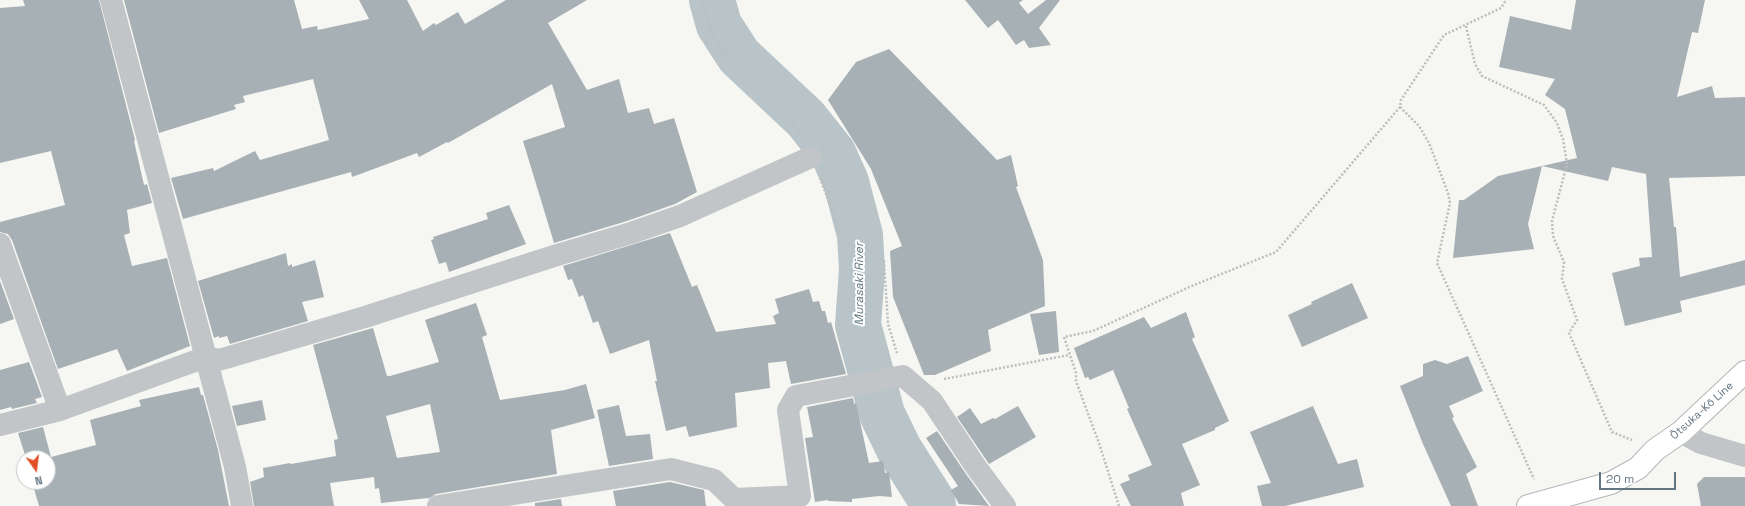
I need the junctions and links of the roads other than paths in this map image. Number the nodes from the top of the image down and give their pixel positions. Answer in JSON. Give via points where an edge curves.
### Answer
{"nodes":[{"id":1,"x":111,"y":0,"type":"edge"},
{"id":2,"x":811,"y":157,"type":"road end"},
{"id":3,"x":0,"y":244,"type":"edge"},
{"id":4,"x":206,"y":357,"type":"junction"},
{"id":5,"x":1745,"y":372,"type":"edge"},
{"id":6,"x":60,"y":410,"type":"junction"},
{"id":7,"x":0,"y":425,"type":"edge"},
{"id":8,"x":1681,"y":432,"type":"junction"},
{"id":9,"x":1745,"y":456,"type":"edge"},
{"id":10,"x":732,"y":503,"type":"edge"},
{"id":11,"x":1533,"y":504,"type":"edge"},
{"id":12,"x":242,"y":506,"type":"edge"},
{"id":13,"x":438,"y":506,"type":"edge"},
{"id":14,"x":1005,"y":506,"type":"edge"}],
"edges":[{"from":1,"to":4,"type":"street"},
{"from":2,"to":4,"type":"street","via":[[680,216],[631,233],[219,360]]},
{"from":3,"to":6,"type":"street"},
{"from":4,"to":6,"type":"street"},
{"from":4,"to":12,"type":"street","via":[[235,467]]},
{"from":5,"to":8,"type":"main road","name":"Ōtsuka-Kō Line"},
{"from":6,"to":7,"type":"street"},
{"from":8,"to":9,"type":"street","via":[[1701,443]]},
{"from":8,"to":11,"type":"main road","name":"Ōtsuka-Kō Line","via":[[1656,450],[1638,468],[1611,483]]},
{"from":10,"to":13,"type":"street","via":[[714,480],[671,469]]},
{"from":10,"to":14,"type":"street","via":[[800,496],[788,410],[796,396],[891,381],[932,401]]}]}
